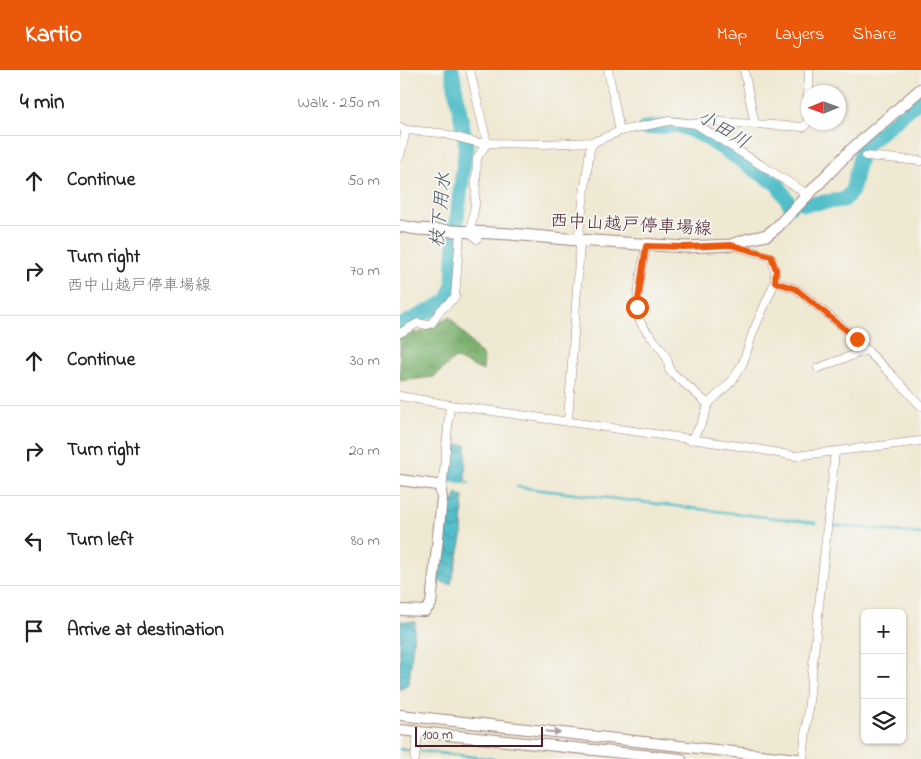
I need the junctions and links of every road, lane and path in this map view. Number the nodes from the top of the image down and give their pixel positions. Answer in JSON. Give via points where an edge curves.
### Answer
{"nodes":[{"id":1,"x":470,"y":70,"type":"edge"},
{"id":2,"x":608,"y":70,"type":"edge"},
{"id":3,"x":744,"y":70,"type":"edge"},
{"id":4,"x":809,"y":70,"type":"edge"},
{"id":5,"x":808,"y":85,"type":"edge"},
{"id":6,"x":921,"y":89,"type":"edge"},
{"id":7,"x":696,"y":124,"type":"junction"},
{"id":8,"x":755,"y":125,"type":"junction"},
{"id":9,"x":801,"y":127,"type":"edge"},
{"id":10,"x":403,"y":128,"type":"edge"},
{"id":11,"x":620,"y":131,"type":"junction"},
{"id":12,"x":594,"y":142,"type":"junction"},
{"id":13,"x":487,"y":143,"type":"junction"},
{"id":14,"x":400,"y":156,"type":"edge"},
{"id":15,"x":866,"y":156,"type":"dead end"},
{"id":16,"x":921,"y":161,"type":"edge"},
{"id":17,"x":807,"y":194,"type":"junction"},
{"id":18,"x":400,"y":226,"type":"edge"},
{"id":19,"x":464,"y":233,"type":"junction"},
{"id":20,"x":578,"y":240,"type":"junction"},
{"id":21,"x":731,"y":245,"type":"junction"},
{"id":22,"x":646,"y":246,"type":"junction"},
{"id":23,"x":775,"y":282,"type":"junction"},
{"id":24,"x":400,"y":333,"type":"edge"},
{"id":25,"x":867,"y":350,"type":"junction"},
{"id":26,"x":818,"y":368,"type":"dead end"},
{"id":27,"x":400,"y":396,"type":"edge"},
{"id":28,"x":708,"y":404,"type":"junction"},
{"id":29,"x":450,"y":405,"type":"junction"},
{"id":30,"x":921,"y":406,"type":"edge"},
{"id":31,"x":568,"y":421,"type":"junction"},
{"id":32,"x":690,"y":440,"type":"junction"},
{"id":33,"x":921,"y":441,"type":"edge"},
{"id":34,"x":835,"y":452,"type":"junction"},
{"id":35,"x":400,"y":480,"type":"edge"},
{"id":36,"x":442,"y":495,"type":"junction"},
{"id":37,"x":400,"y":610,"type":"edge"},
{"id":38,"x":400,"y":715,"type":"edge"},
{"id":39,"x":400,"y":730,"type":"edge"},
{"id":40,"x":418,"y":732,"type":"junction"},
{"id":41,"x":415,"y":759,"type":"edge"},
{"id":42,"x":681,"y":759,"type":"edge"},
{"id":43,"x":797,"y":759,"type":"edge"},
{"id":44,"x":803,"y":759,"type":"edge"}],
"edges":[{"from":1,"to":13,"type":"street"},
{"from":2,"to":11,"type":"street"},
{"from":3,"to":8,"type":"street"},
{"from":4,"to":5,"type":"street"},
{"from":6,"to":17,"type":"main road","name":"西中山越戸停車場線"},
{"from":7,"to":8,"type":"street","via":[[704,121]]},
{"from":7,"to":11,"type":"street","via":[[669,121]]},
{"from":7,"to":17,"type":"street"},
{"from":8,"to":9,"type":"street"},
{"from":10,"to":13,"type":"street"},
{"from":10,"to":14,"type":"street"},
{"from":11,"to":12,"type":"street"},
{"from":12,"to":13,"type":"street"},
{"from":12,"to":20,"type":"street","via":[[590,149]]},
{"from":13,"to":19,"type":"street","via":[[477,158],[475,206]]},
{"from":15,"to":16,"type":"street"},
{"from":17,"to":21,"type":"main road","name":"西中山越戸停車場線","via":[[767,235]]},
{"from":18,"to":19,"type":"main road","name":"西中山越戸停車場線"},
{"from":19,"to":20,"type":"main road","name":"西中山越戸停車場線"},
{"from":19,"to":24,"type":"street","via":[[455,297],[440,310],[432,323],[418,323]]},
{"from":20,"to":22,"type":"main road","name":"西中山越戸停車場線"},
{"from":20,"to":31,"type":"street"},
{"from":21,"to":22,"type":"main road","name":"西中山越戸停車場線"},
{"from":21,"to":23,"type":"street","via":[[771,256],[776,270]]},
{"from":22,"to":28,"type":"street","via":[[636,313],[648,336],[665,353],[669,370]]},
{"from":23,"to":25,"type":"street","via":[[796,289]]},
{"from":23,"to":28,"type":"street","via":[[743,363],[732,381]]},
{"from":25,"to":26,"type":"street"},
{"from":25,"to":30,"type":"street"},
{"from":27,"to":29,"type":"street"},
{"from":28,"to":32,"type":"street","via":[[699,429]]},
{"from":29,"to":31,"type":"street"},
{"from":29,"to":36,"type":"street"},
{"from":31,"to":32,"type":"street"},
{"from":32,"to":34,"type":"street","via":[[795,456]]},
{"from":33,"to":34,"type":"street"},
{"from":34,"to":44,"type":"street"},
{"from":35,"to":36,"type":"street","via":[[436,485]]},
{"from":36,"to":37,"type":"street","via":[[431,604],[425,611]]},
{"from":38,"to":43,"type":"street","one_way":true},
{"from":39,"to":40,"type":"street"},
{"from":40,"to":41,"type":"street"},
{"from":40,"to":42,"type":"street"}]}
